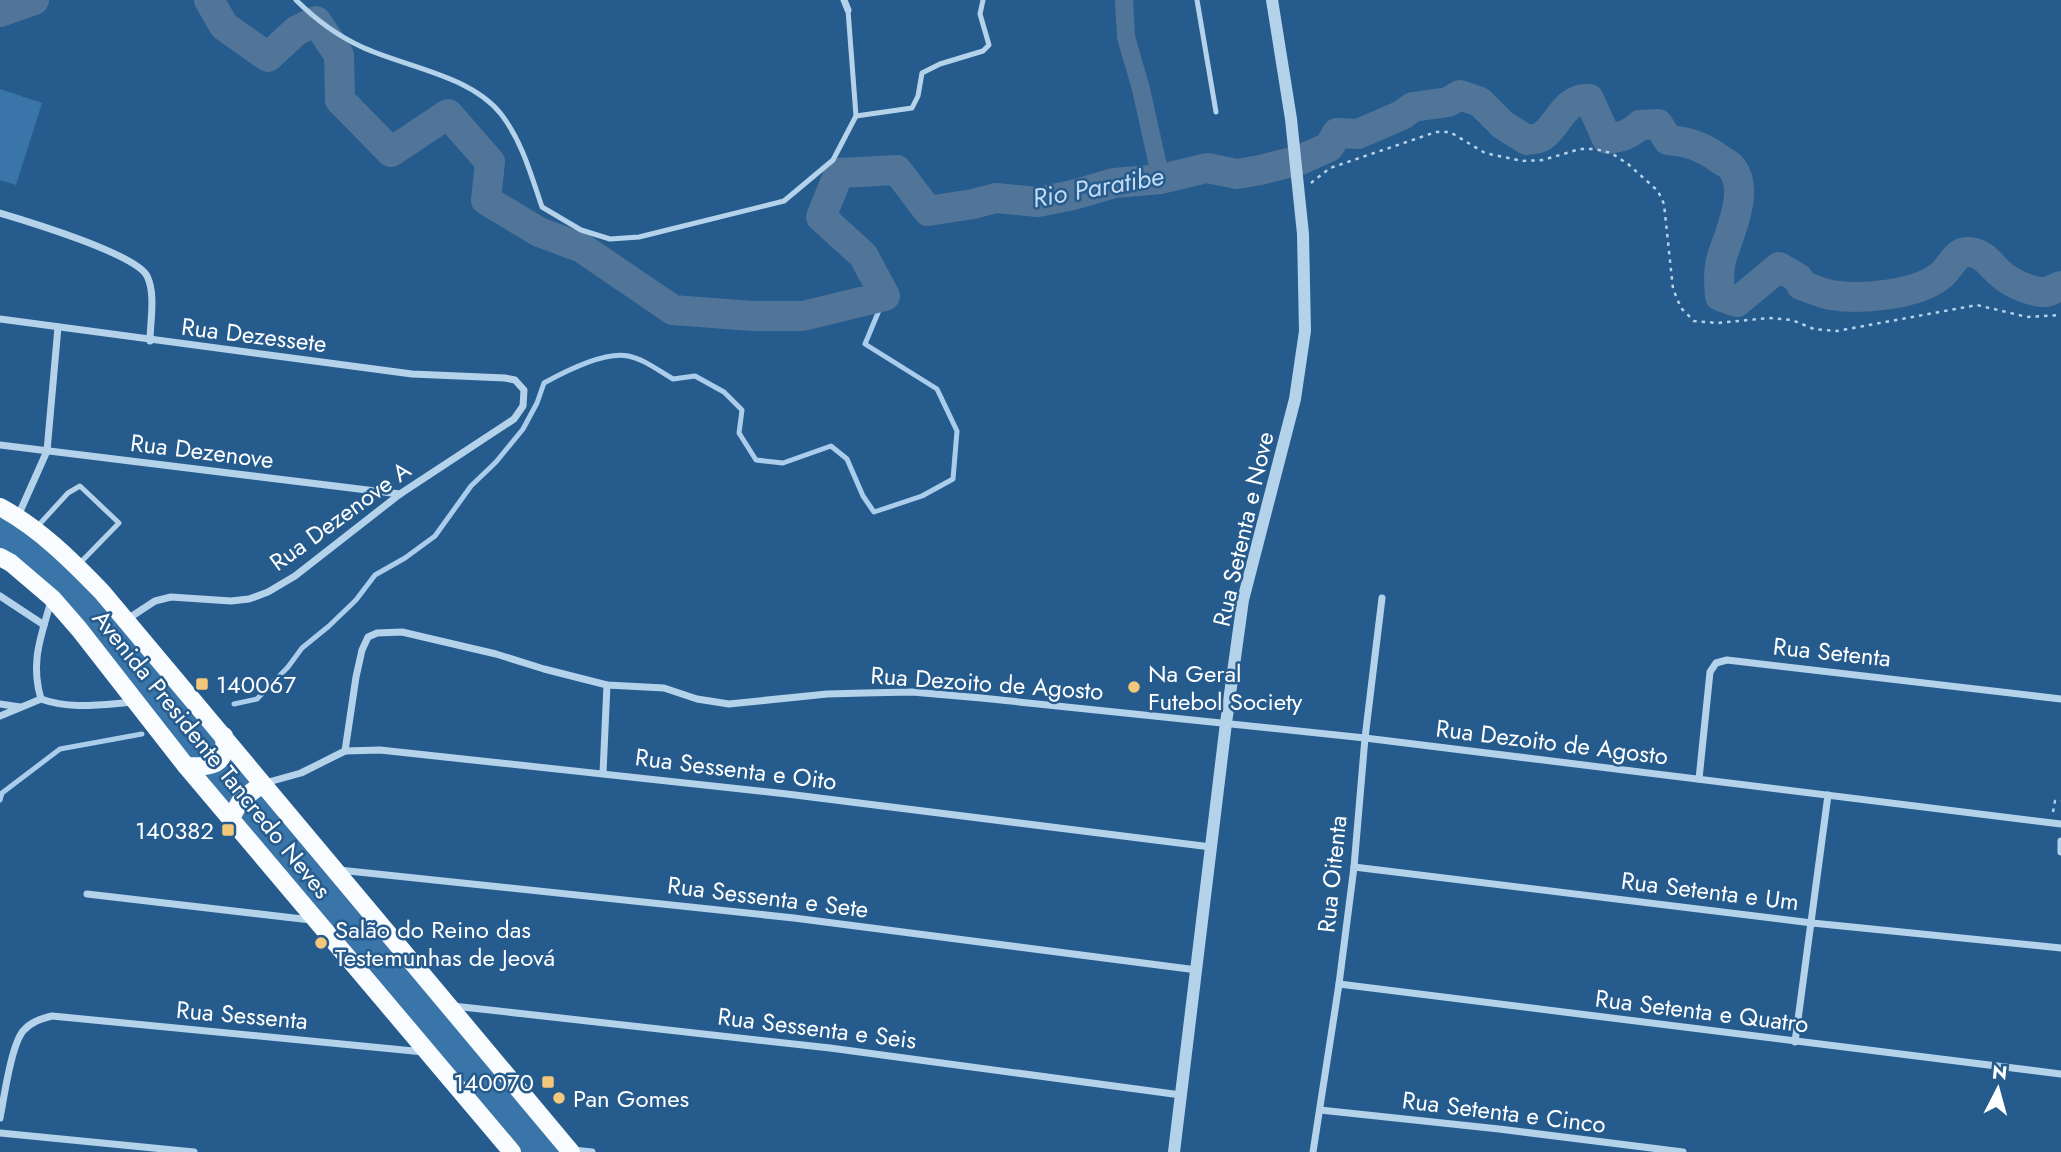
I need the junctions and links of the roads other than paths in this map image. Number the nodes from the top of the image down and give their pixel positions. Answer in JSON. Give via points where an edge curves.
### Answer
{"nodes":[{"id":1,"x":296,"y":0,"type":"edge"},
{"id":2,"x":844,"y":0,"type":"edge"},
{"id":3,"x":982,"y":0,"type":"edge"},
{"id":4,"x":1197,"y":0,"type":"edge"},
{"id":5,"x":1272,"y":0,"type":"edge"},
{"id":6,"x":848,"y":10,"type":"joint"},
{"id":7,"x":1216,"y":112,"type":"dead end"},
{"id":8,"x":856,"y":116,"type":"junction"},
{"id":9,"x":0,"y":213,"type":"edge"},
{"id":10,"x":0,"y":319,"type":"edge"},
{"id":11,"x":58,"y":327,"type":"junction"},
{"id":12,"x":150,"y":341,"type":"junction"},
{"id":13,"x":505,"y":378,"type":"joint"},
{"id":14,"x":0,"y":444,"type":"edge"},
{"id":15,"x":47,"y":451,"type":"junction"},
{"id":16,"x":400,"y":494,"type":"junction"},
{"id":17,"x":0,"y":507,"type":"edge"},
{"id":18,"x":18,"y":517,"type":"junction"},
{"id":19,"x":35,"y":529,"type":"junction"},
{"id":20,"x":0,"y":557,"type":"edge"},
{"id":21,"x":77,"y":566,"type":"junction"},
{"id":22,"x":0,"y":596,"type":"edge"},
{"id":23,"x":52,"y":598,"type":"junction"},
{"id":24,"x":1382,"y":598,"type":"dead end"},
{"id":25,"x":125,"y":620,"type":"junction"},
{"id":26,"x":44,"y":625,"type":"junction"},
{"id":27,"x":607,"y":684,"type":"junction"},
{"id":28,"x":41,"y":699,"type":"junction"},
{"id":29,"x":2061,"y":699,"type":"edge"},
{"id":30,"x":136,"y":702,"type":"junction"},
{"id":31,"x":0,"y":704,"type":"edge"},
{"id":32,"x":21,"y":707,"type":"junction"},
{"id":33,"x":0,"y":716,"type":"edge"},
{"id":34,"x":1226,"y":723,"type":"junction"},
{"id":35,"x":224,"y":736,"type":"junction"},
{"id":36,"x":1364,"y":738,"type":"junction"},
{"id":37,"x":345,"y":751,"type":"junction"},
{"id":38,"x":186,"y":766,"type":"junction"},
{"id":39,"x":603,"y":773,"type":"junction"},
{"id":40,"x":1699,"y":779,"type":"junction"},
{"id":41,"x":262,"y":784,"type":"junction"},
{"id":42,"x":1828,"y":795,"type":"junction"},
{"id":43,"x":230,"y":818,"type":"junction"},
{"id":44,"x":2061,"y":824,"type":"edge"},
{"id":45,"x":2061,"y":841,"type":"edge"},
{"id":46,"x":1211,"y":847,"type":"junction"},
{"id":47,"x":2061,"y":852,"type":"edge"},
{"id":48,"x":1354,"y":867,"type":"junction"},
{"id":49,"x":335,"y":870,"type":"junction"},
{"id":50,"x":87,"y":894,"type":"dead end"},
{"id":51,"x":316,"y":920,"type":"junction"},
{"id":52,"x":1812,"y":923,"type":"junction"},
{"id":53,"x":2061,"y":948,"type":"edge"},
{"id":54,"x":1196,"y":970,"type":"junction"},
{"id":55,"x":1339,"y":984,"type":"junction"},
{"id":56,"x":449,"y":1005,"type":"junction"},
{"id":57,"x":1795,"y":1042,"type":"junction"},
{"id":58,"x":428,"y":1052,"type":"junction"},
{"id":59,"x":2061,"y":1074,"type":"edge"},
{"id":60,"x":1181,"y":1094,"type":"junction"},
{"id":61,"x":1320,"y":1110,"type":"junction"},
{"id":62,"x":0,"y":1118,"type":"edge"},
{"id":63,"x":0,"y":1133,"type":"edge"},
{"id":64,"x":570,"y":1151,"type":"edge"},
{"id":65,"x":194,"y":1152,"type":"edge"},
{"id":66,"x":512,"y":1152,"type":"edge"},
{"id":67,"x":592,"y":1152,"type":"edge"},
{"id":68,"x":1174,"y":1152,"type":"edge"},
{"id":69,"x":1312,"y":1152,"type":"edge"},
{"id":70,"x":1683,"y":1152,"type":"edge"}],
"edges":[{"from":1,"to":8,"type":"lane","via":[[362,47],[473,89],[500,114],[525,155],[542,207],[581,230],[611,239],[639,237],[784,201],[834,160]]},
{"from":2,"to":6,"type":"street"},
{"from":3,"to":8,"type":"lane","via":[[980,15],[989,46],[922,73],[912,108]]},
{"from":4,"to":7,"type":"lane"},
{"from":5,"to":34,"type":"street","name":"Rua Setenta e Nove","via":[[1303,234],[1305,331],[1295,399],[1243,600]]},
{"from":6,"to":8,"type":"lane"},
{"from":9,"to":12,"type":"street","via":[[89,243],[142,268],[151,293]]},
{"from":10,"to":11,"type":"street","name":"Rua Dezessete"},
{"from":11,"to":12,"type":"street","name":"Rua Dezessete"},
{"from":11,"to":15,"type":"street"},
{"from":12,"to":13,"type":"street","name":"Rua Dezessete","via":[[412,374]]},
{"from":13,"to":16,"type":"street","name":"Rua Dezenove A","via":[[524,390],[523,406],[514,419]]},
{"from":14,"to":15,"type":"street","name":"Rua Dezenove"},
{"from":15,"to":16,"type":"street","name":"Rua Dezenove"},
{"from":15,"to":18,"type":"street"},
{"from":16,"to":25,"type":"street","name":"Rua Dezenove A","via":[[268,592],[231,601],[171,597],[155,601]]},
{"from":17,"to":18,"type":"main road","name":"Avenida Presidente Tancredo Neves"},
{"from":18,"to":19,"type":"main road","name":"Avenida Presidente Tancredo Neves"},
{"from":19,"to":21,"type":"main road","name":"Avenida Presidente Tancredo Neves"},
{"from":19,"to":21,"type":"lane","via":[[80,486],[119,523]]},
{"from":20,"to":23,"type":"main road","name":"Avenida Presidente Tancredo Neves"},
{"from":21,"to":25,"type":"main road","name":"Avenida Presidente Tancredo Neves"},
{"from":22,"to":26,"type":"street"},
{"from":23,"to":26,"type":"street"},
{"from":23,"to":30,"type":"main road","name":"Avenida Presidente Tancredo Neves"},
{"from":24,"to":36,"type":"street","name":"Rua Oitenta"},
{"from":25,"to":35,"type":"main road","name":"Avenida Presidente Tancredo Neves"},
{"from":26,"to":28,"type":"street","via":[[34,664]]},
{"from":27,"to":34,"type":"street","name":"Rua Dezoito de Agosto","via":[[664,688],[729,704],[827,694],[912,692]]},
{"from":27,"to":37,"type":"street","name":"Rua Dezoito de Agosto","via":[[456,644],[402,632],[377,632],[368,637],[362,650]]},
{"from":27,"to":39,"type":"street"},
{"from":28,"to":30,"type":"street","via":[[70,705]]},
{"from":28,"to":32,"type":"street"},
{"from":29,"to":40,"type":"street","name":"Rua Setenta","via":[[1727,660],[1716,663],[1710,672]]},
{"from":30,"to":38,"type":"main road","name":"Avenida Presidente Tancredo Neves"},
{"from":31,"to":32,"type":"street"},
{"from":32,"to":33,"type":"street"},
{"from":34,"to":36,"type":"street","name":"Rua Dezoito de Agosto"},
{"from":34,"to":46,"type":"street","name":"Rua Setenta e Nove"},
{"from":35,"to":38,"type":"main road","via":[[220,760],[210,767]]},
{"from":35,"to":41,"type":"main road","name":"Avenida Presidente Tancredo Neves"},
{"from":36,"to":40,"type":"street","name":"Rua Dezoito de Agosto"},
{"from":36,"to":48,"type":"street","name":"Rua Oitenta"},
{"from":37,"to":39,"type":"street","name":"Rua Sessenta e Oito","via":[[418,752]]},
{"from":37,"to":41,"type":"street","name":"Rua Sessenta e Oito","via":[[301,773]]},
{"from":38,"to":43,"type":"main road","name":"Avenida Presidente Tancredo Neves"},
{"from":39,"to":46,"type":"street","name":"Rua Sessenta e Oito"},
{"from":40,"to":42,"type":"street","name":"Rua Dezoito de Agosto"},
{"from":41,"to":43,"type":"main road","via":[[241,800]]},
{"from":41,"to":49,"type":"main road","name":"Avenida Presidente Tancredo Neves"},
{"from":42,"to":44,"type":"street","name":"Rua Dezoito de Agosto"},
{"from":42,"to":52,"type":"street"},
{"from":43,"to":51,"type":"main road","name":"Avenida Presidente Tancredo Neves"},
{"from":45,"to":47,"type":"street"},
{"from":46,"to":54,"type":"street","name":"Rua Setenta e Nove"},
{"from":48,"to":52,"type":"street","name":"Rua Setenta e Um"},
{"from":48,"to":55,"type":"street","name":"Rua Oitenta"},
{"from":49,"to":54,"type":"street","name":"Rua Sessenta e Sete","via":[[794,918]]},
{"from":49,"to":56,"type":"main road","name":"Avenida Presidente Tancredo Neves"},
{"from":50,"to":51,"type":"street"},
{"from":51,"to":58,"type":"main road","name":"Avenida Presidente Tancredo Neves"},
{"from":52,"to":53,"type":"street","name":"Rua Setenta e Um"},
{"from":52,"to":57,"type":"street"},
{"from":54,"to":60,"type":"street","name":"Rua Setenta e Nove"},
{"from":55,"to":57,"type":"street","name":"Rua Setenta e Quatro"},
{"from":55,"to":61,"type":"street","name":"Rua Oitenta"},
{"from":56,"to":60,"type":"street","name":"Rua Sessenta e Seis"},
{"from":56,"to":64,"type":"main road","name":"Avenida Presidente Tancredo Neves"},
{"from":57,"to":59,"type":"street","name":"Rua Setenta e Quatro"},
{"from":58,"to":62,"type":"street","name":"Rua Sessenta","via":[[52,1016],[34,1021],[22,1032]]},
{"from":58,"to":66,"type":"main road","name":"Avenida Presidente Tancredo Neves"},
{"from":60,"to":68,"type":"street","name":"Rua Setenta e Nove"},
{"from":61,"to":69,"type":"street","name":"Rua Oitenta"},
{"from":61,"to":70,"type":"street","name":"Rua Setenta e Cinco"},
{"from":63,"to":65,"type":"street"},
{"from":64,"to":67,"type":"street"}]}
